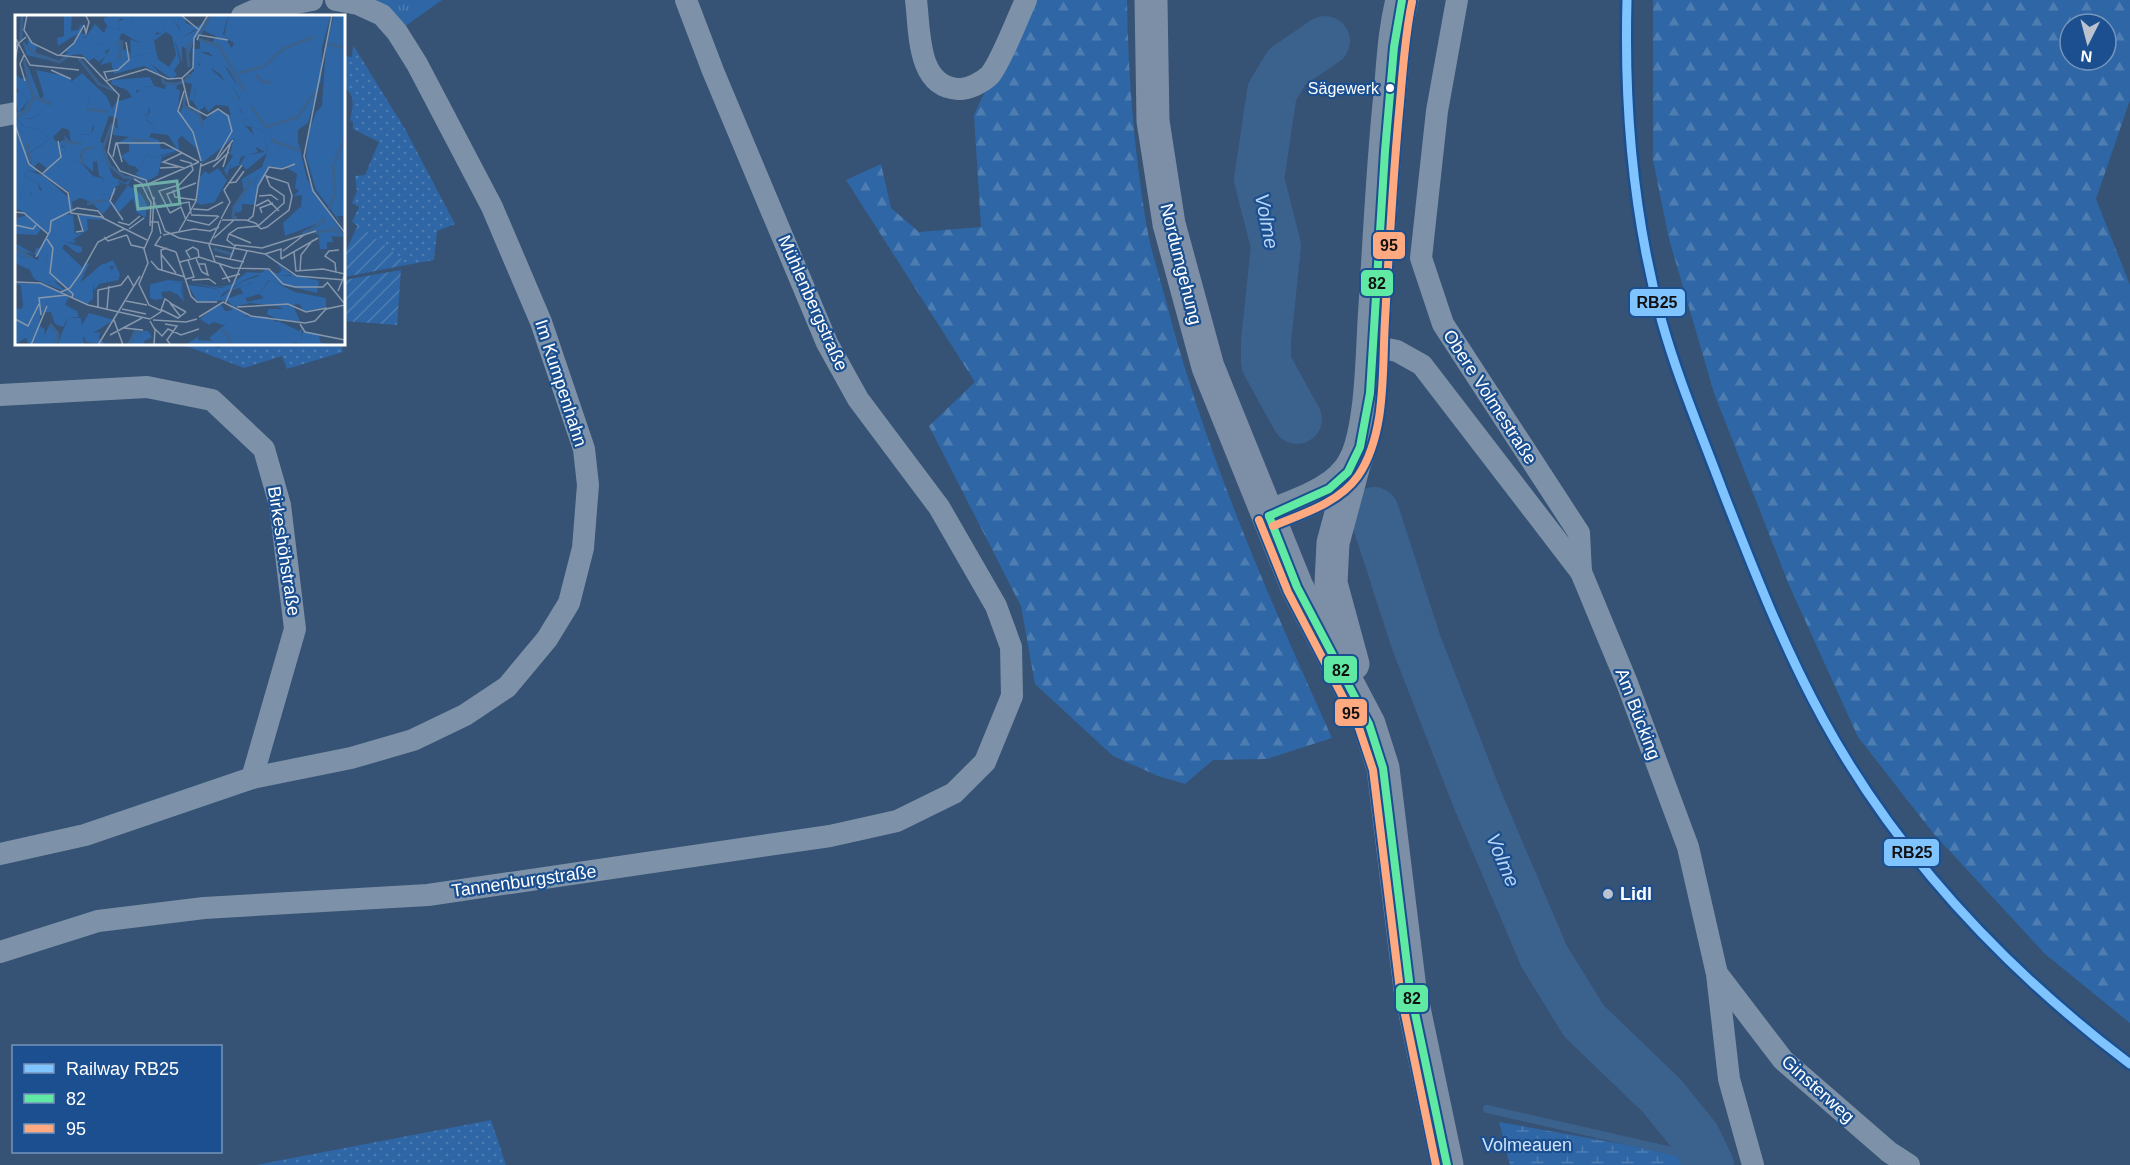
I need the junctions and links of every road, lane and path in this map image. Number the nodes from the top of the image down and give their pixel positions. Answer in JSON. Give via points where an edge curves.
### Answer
{"nodes":[{"id":1,"x":312,"y":0,"type":"edge"},
{"id":2,"x":336,"y":0,"type":"edge"},
{"id":3,"x":686,"y":0,"type":"edge"},
{"id":4,"x":916,"y":0,"type":"edge"},
{"id":5,"x":1026,"y":0,"type":"edge"},
{"id":6,"x":1151,"y":0,"type":"edge"},
{"id":7,"x":1402,"y":0,"type":"edge"},
{"id":8,"x":1457,"y":0,"type":"edge"},
{"id":9,"x":244,"y":15,"type":"edge"},
{"id":10,"x":15,"y":112,"type":"edge"},
{"id":11,"x":0,"y":116,"type":"edge"},
{"id":12,"x":1373,"y":346,"type":"junction"},
{"id":13,"x":0,"y":395,"type":"edge"},
{"id":14,"x":1355,"y":461,"type":"junction"},
{"id":15,"x":1269,"y":516,"type":"junction"},
{"id":16,"x":1581,"y":572,"type":"junction"},
{"id":17,"x":1004,"y":720,"type":"joint"},
{"id":18,"x":1370,"y":724,"type":"junction"},
{"id":19,"x":252,"y":778,"type":"junction"},
{"id":20,"x":0,"y":854,"type":"edge"},
{"id":21,"x":0,"y":952,"type":"edge"},
{"id":22,"x":1717,"y":974,"type":"junction"},
{"id":23,"x":1447,"y":1165,"type":"edge"},
{"id":24,"x":1753,"y":1165,"type":"edge"},
{"id":25,"x":1909,"y":1165,"type":"edge"}],
"edges":[{"from":1,"to":9,"type":"street"},
{"from":2,"to":19,"type":"street","name":"Im Kumpenhahn","via":[[358,4],[382,15],[397,32],[492,207],[541,322],[584,449],[588,485],[583,548],[569,603],[547,639],[507,687],[465,715],[413,740],[351,758]]},
{"from":3,"to":17,"type":"street","name":"Mühlenbergstraße","via":[[827,343],[858,399],[939,507],[996,606],[1011,647],[1012,696]]},
{"from":4,"to":5,"type":"street","via":[[930,76],[944,89],[965,90],[990,75]]},
{"from":6,"to":15,"type":"main road","name":"Nordumgehung","via":[[1153,121],[1169,224],[1208,367]]},
{"from":7,"to":12,"type":"main road","via":[[1394,33],[1385,133]]},
{"from":8,"to":16,"type":"street","name":"Obere Volmestraße","via":[[1437,111],[1421,258],[1443,324],[1579,533]]},
{"from":10,"to":11,"type":"street"},
{"from":12,"to":14,"type":"main road","via":[[1365,427]]},
{"from":12,"to":16,"type":"street","name":"Am Bücking","via":[[1397,351],[1422,365]]},
{"from":13,"to":19,"type":"street","name":"Birkeshöhstraße","via":[[147,387],[212,400],[264,449],[280,505],[295,629]]},
{"from":14,"to":15,"type":"main road","via":[[1322,493]]},
{"from":14,"to":18,"type":"main road","via":[[1333,543],[1331,583]]},
{"from":15,"to":18,"type":"main road","name":"Nordumgehung","via":[[1297,587]]},
{"from":16,"to":22,"type":"street","name":"Am Bücking","via":[[1688,847]]},
{"from":17,"to":21,"type":"street","name":"Tannenburgstraße","via":[[985,762],[954,793],[897,821],[830,836],[428,895],[204,908],[98,921]]},
{"from":18,"to":23,"type":"main road","via":[[1383,768],[1410,989]]},
{"from":19,"to":20,"type":"street","via":[[85,835]]},
{"from":22,"to":24,"type":"street","name":"Am Bücking","via":[[1729,1079]]},
{"from":22,"to":25,"type":"street","name":"Ginsterweg","via":[[1783,1060]]}]}
